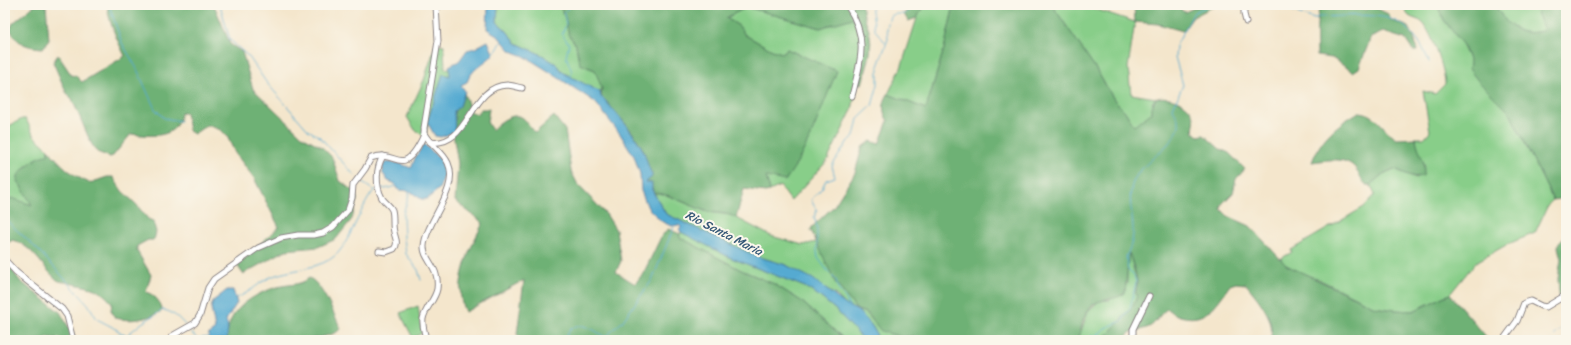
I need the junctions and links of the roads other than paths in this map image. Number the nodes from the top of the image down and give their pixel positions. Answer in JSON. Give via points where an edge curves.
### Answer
{"nodes":[{"id":1,"x":436,"y":5,"type":"edge"},
{"id":2,"x":848,"y":5,"type":"edge"},
{"id":3,"x":1244,"y":5,"type":"edge"},
{"id":4,"x":1246,"y":22,"type":"dead end"},
{"id":5,"x":522,"y":88,"type":"dead end"},
{"id":6,"x":852,"y":96,"type":"dead end"},
{"id":7,"x":425,"y":135,"type":"junction"},
{"id":8,"x":429,"y":141,"type":"junction"},
{"id":9,"x":383,"y":156,"type":"junction"},
{"id":10,"x":380,"y":251,"type":"dead end"},
{"id":11,"x":5,"y":260,"type":"edge"},
{"id":12,"x":1566,"y":295,"type":"edge"},
{"id":13,"x":1149,"y":296,"type":"dead end"},
{"id":14,"x":73,"y":340,"type":"edge"},
{"id":15,"x":170,"y":340,"type":"edge"},
{"id":16,"x":426,"y":340,"type":"edge"},
{"id":17,"x":1133,"y":340,"type":"edge"},
{"id":18,"x":1503,"y":340,"type":"edge"}],
"edges":[{"from":1,"to":7,"type":"street","via":[[438,41]]},
{"from":2,"to":6,"type":"street","via":[[858,24],[863,42]]},
{"from":3,"to":4,"type":"street"},
{"from":5,"to":8,"type":"street","via":[[507,85],[496,87],[484,96],[454,137],[441,143]]},
{"from":7,"to":8,"type":"street"},
{"from":7,"to":9,"type":"street","via":[[408,160]]},
{"from":8,"to":16,"type":"street","via":[[448,161],[450,176],[443,201],[425,240],[424,250],[435,268],[438,282],[434,299],[423,318]]},
{"from":9,"to":10,"type":"street","via":[[378,167],[379,188],[383,199],[391,208],[397,241],[394,249]]},
{"from":9,"to":15,"type":"street","via":[[375,156],[369,160],[353,185],[348,210],[333,227],[324,233],[281,238],[258,248],[214,279],[205,293],[200,315],[195,323],[172,336]]},
{"from":11,"to":14,"type":"street","via":[[62,309],[67,316]]},
{"from":12,"to":18,"type":"street","via":[[1546,307],[1531,301],[1524,303],[1518,321]]},
{"from":13,"to":17,"type":"street","via":[[1133,329]]}]}
